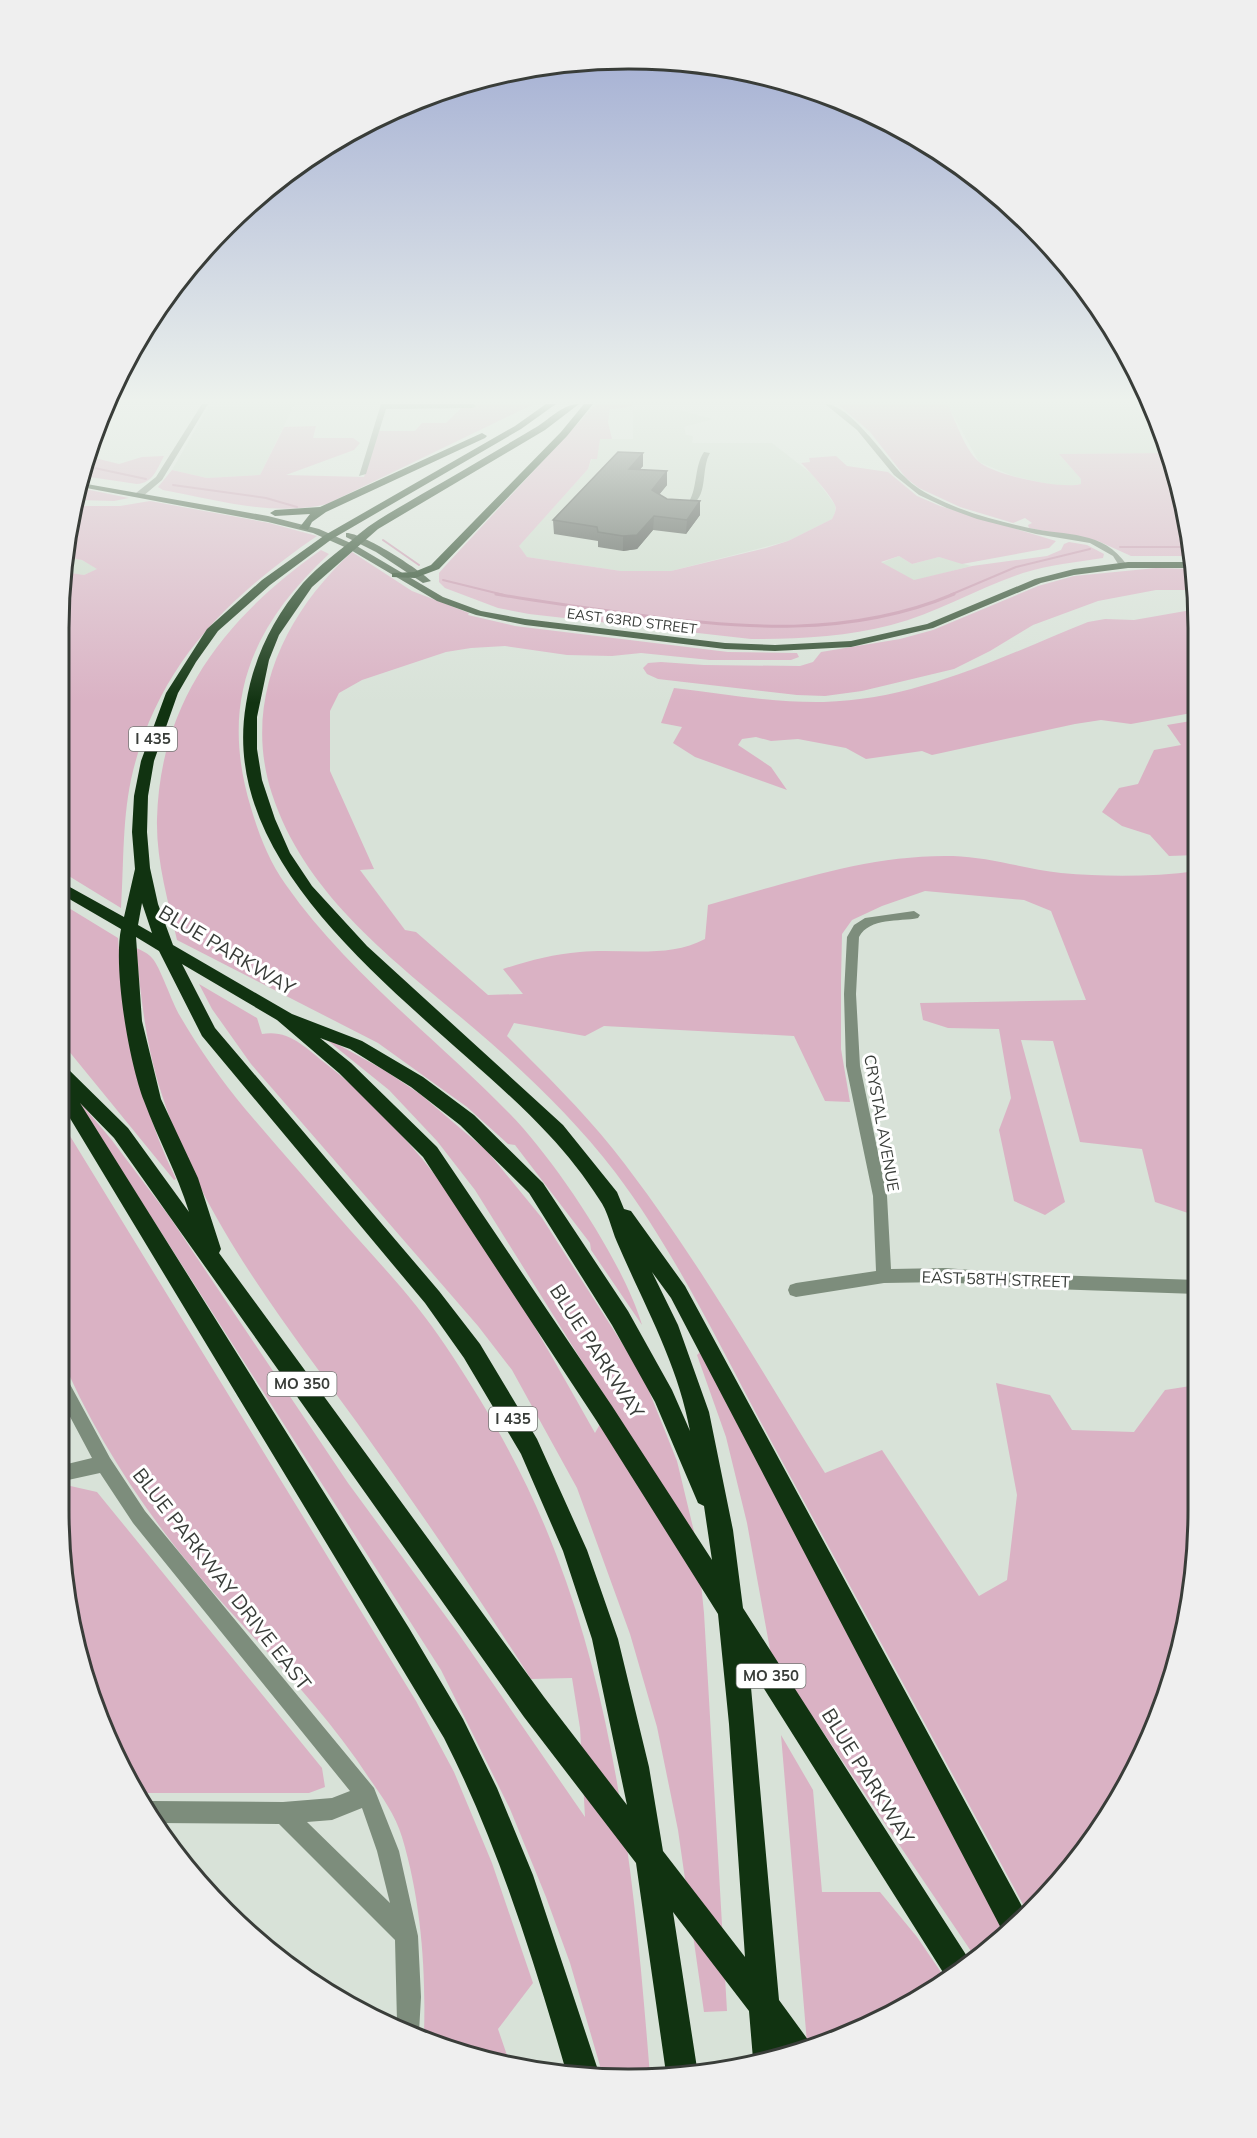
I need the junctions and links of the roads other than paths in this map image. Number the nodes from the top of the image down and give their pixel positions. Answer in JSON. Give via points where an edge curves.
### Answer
{"nodes":[{"id":1,"x":199,"y":504,"type":"edge"},
{"id":2,"x":214,"y":504,"type":"edge"},
{"id":3,"x":335,"y":504,"type":"edge"},
{"id":4,"x":385,"y":504,"type":"edge"},
{"id":5,"x":413,"y":504,"type":"edge"},
{"id":6,"x":496,"y":504,"type":"edge"},
{"id":7,"x":947,"y":504,"type":"edge"},
{"id":8,"x":322,"y":510,"type":"junction"},
{"id":9,"x":275,"y":513,"type":"junction"},
{"id":10,"x":306,"y":524,"type":"junction"},
{"id":11,"x":1184,"y":560,"type":"edge"},
{"id":12,"x":1122,"y":562,"type":"junction"},
{"id":13,"x":1184,"y":565,"type":"edge"},
{"id":14,"x":416,"y":575,"type":"junction"},
{"id":15,"x":396,"y":576,"type":"junction"},
{"id":16,"x":142,"y":862,"type":"junction"},
{"id":17,"x":69,"y":891,"type":"edge"},
{"id":18,"x":914,"y":915,"type":"dead end"},
{"id":19,"x":283,"y":1016,"type":"junction"},
{"id":20,"x":69,"y":1081,"type":"edge"},
{"id":21,"x":69,"y":1101,"type":"edge"},
{"id":22,"x":610,"y":1198,"type":"junction"},
{"id":23,"x":217,"y":1266,"type":"junction"},
{"id":24,"x":884,"y":1276,"type":"junction"},
{"id":25,"x":1188,"y":1287,"type":"edge"},
{"id":26,"x":796,"y":1290,"type":"dead end"},
{"id":27,"x":69,"y":1399,"type":"edge"},
{"id":28,"x":104,"y":1464,"type":"junction"},
{"id":29,"x":69,"y":1472,"type":"edge"},
{"id":30,"x":721,"y":1530,"type":"junction"},
{"id":31,"x":368,"y":1795,"type":"junction"},
{"id":32,"x":158,"y":1812,"type":"edge"},
{"id":33,"x":283,"y":1813,"type":"junction"},
{"id":34,"x":1012,"y":1916,"type":"edge"},
{"id":35,"x":407,"y":1936,"type":"junction"},
{"id":36,"x":955,"y":1963,"type":"edge"},
{"id":37,"x":409,"y":2024,"type":"edge"},
{"id":38,"x":793,"y":2044,"type":"edge"},
{"id":39,"x":768,"y":2051,"type":"edge"},
{"id":40,"x":681,"y":2066,"type":"edge"},
{"id":41,"x":581,"y":2067,"type":"edge"}],
"edges":[{"from":1,"to":10,"type":"main road","name":"EAST 63RD STREET"},
{"from":2,"to":9,"type":"main road","name":"EAST 63RD STREET"},
{"from":3,"to":8,"type":"highway"},
{"from":4,"to":16,"type":"highway","number":"I 435","via":[[265,582],[212,630],[179,680],[151,745],[141,793]]},
{"from":5,"to":22,"type":"highway","via":[[374,527],[336,559],[308,585],[278,627],[263,660],[250,717],[255,780],[283,853],[307,889],[361,950],[556,1130]]},
{"from":6,"to":14,"type":"highway","via":[[435,567]]},
{"from":7,"to":12,"type":"street","via":[[1025,530],[1102,545]]},
{"from":8,"to":9,"type":"highway"},
{"from":8,"to":10,"type":"highway"},
{"from":9,"to":10,"type":"main road","name":"EAST 63RD STREET"},
{"from":10,"to":14,"type":"main road","name":"EAST 63RD STREET","via":[[365,542]]},
{"from":10,"to":15,"type":"main road","name":"EAST 63RD STREET","via":[[352,547]]},
{"from":11,"to":12,"type":"main road","name":"EAST 63RD STREET"},
{"from":12,"to":13,"type":"main road","name":"EAST 63RD STREET"},
{"from":12,"to":14,"type":"main road","name":"EAST 63RD STREET","via":[[1040,573],[890,629],[845,638],[791,642],[735,640],[533,617],[467,601]]},
{"from":12,"to":15,"type":"main road","name":"EAST 63RD STREET","via":[[1047,579],[895,636],[851,644],[775,648],[725,646],[501,618],[440,599]]},
{"from":14,"to":15,"type":"highway"},
{"from":16,"to":23,"type":"highway","via":[[126,945],[134,1021],[152,1099],[188,1178]]},
{"from":16,"to":40,"type":"highway","number":"I 435","via":[[158,927],[208,1032],[432,1297],[472,1351],[529,1447],[575,1550],[605,1640],[635,1767]]},
{"from":17,"to":19,"type":"highway","name":"BLUE PARKWAY","number":"MO 350"},
{"from":18,"to":24,"type":"street","name":"CRYSTAL AVENUE","via":[[869,921],[858,928],[853,938],[852,1054],[880,1196]]},
{"from":19,"to":30,"type":"highway","via":[[356,1045],[417,1082],[467,1120],[536,1188],[620,1318],[664,1397]]},
{"from":19,"to":36,"type":"highway","name":"BLUE PARKWAY","number":"MO 350","via":[[345,1068],[430,1152],[604,1413]]},
{"from":20,"to":23,"type":"highway","number":"MO 350","via":[[121,1133]]},
{"from":21,"to":41,"type":"highway","via":[[419,1669],[469,1759],[511,1853]]},
{"from":22,"to":30,"type":"highway","via":[[667,1325],[698,1412]]},
{"from":22,"to":34,"type":"highway","via":[[678,1292]]},
{"from":23,"to":38,"type":"highway","number":"MO 350","via":[[534,1707]]},
{"from":24,"to":25,"type":"street","name":"EAST 58TH STREET","via":[[945,1275]]},
{"from":24,"to":26,"type":"street","name":"EAST 58TH STREET"},
{"from":27,"to":28,"type":"street","name":"BLUE PARKWAY DRIVE EAST"},
{"from":28,"to":29,"type":"street"},
{"from":28,"to":31,"type":"street","name":"BLUE PARKWAY DRIVE EAST","via":[[140,1517]]},
{"from":30,"to":39,"type":"highway","via":[[743,1724]]},
{"from":31,"to":33,"type":"street","via":[[332,1809]]},
{"from":31,"to":35,"type":"street","name":"BLUE PARKWAY DRIVE EAST","via":[[386,1837]]},
{"from":32,"to":33,"type":"street"},
{"from":33,"to":35,"type":"street"},
{"from":35,"to":37,"type":"street","name":"BLUE PARKWAY DRIVE EAST"}]}
